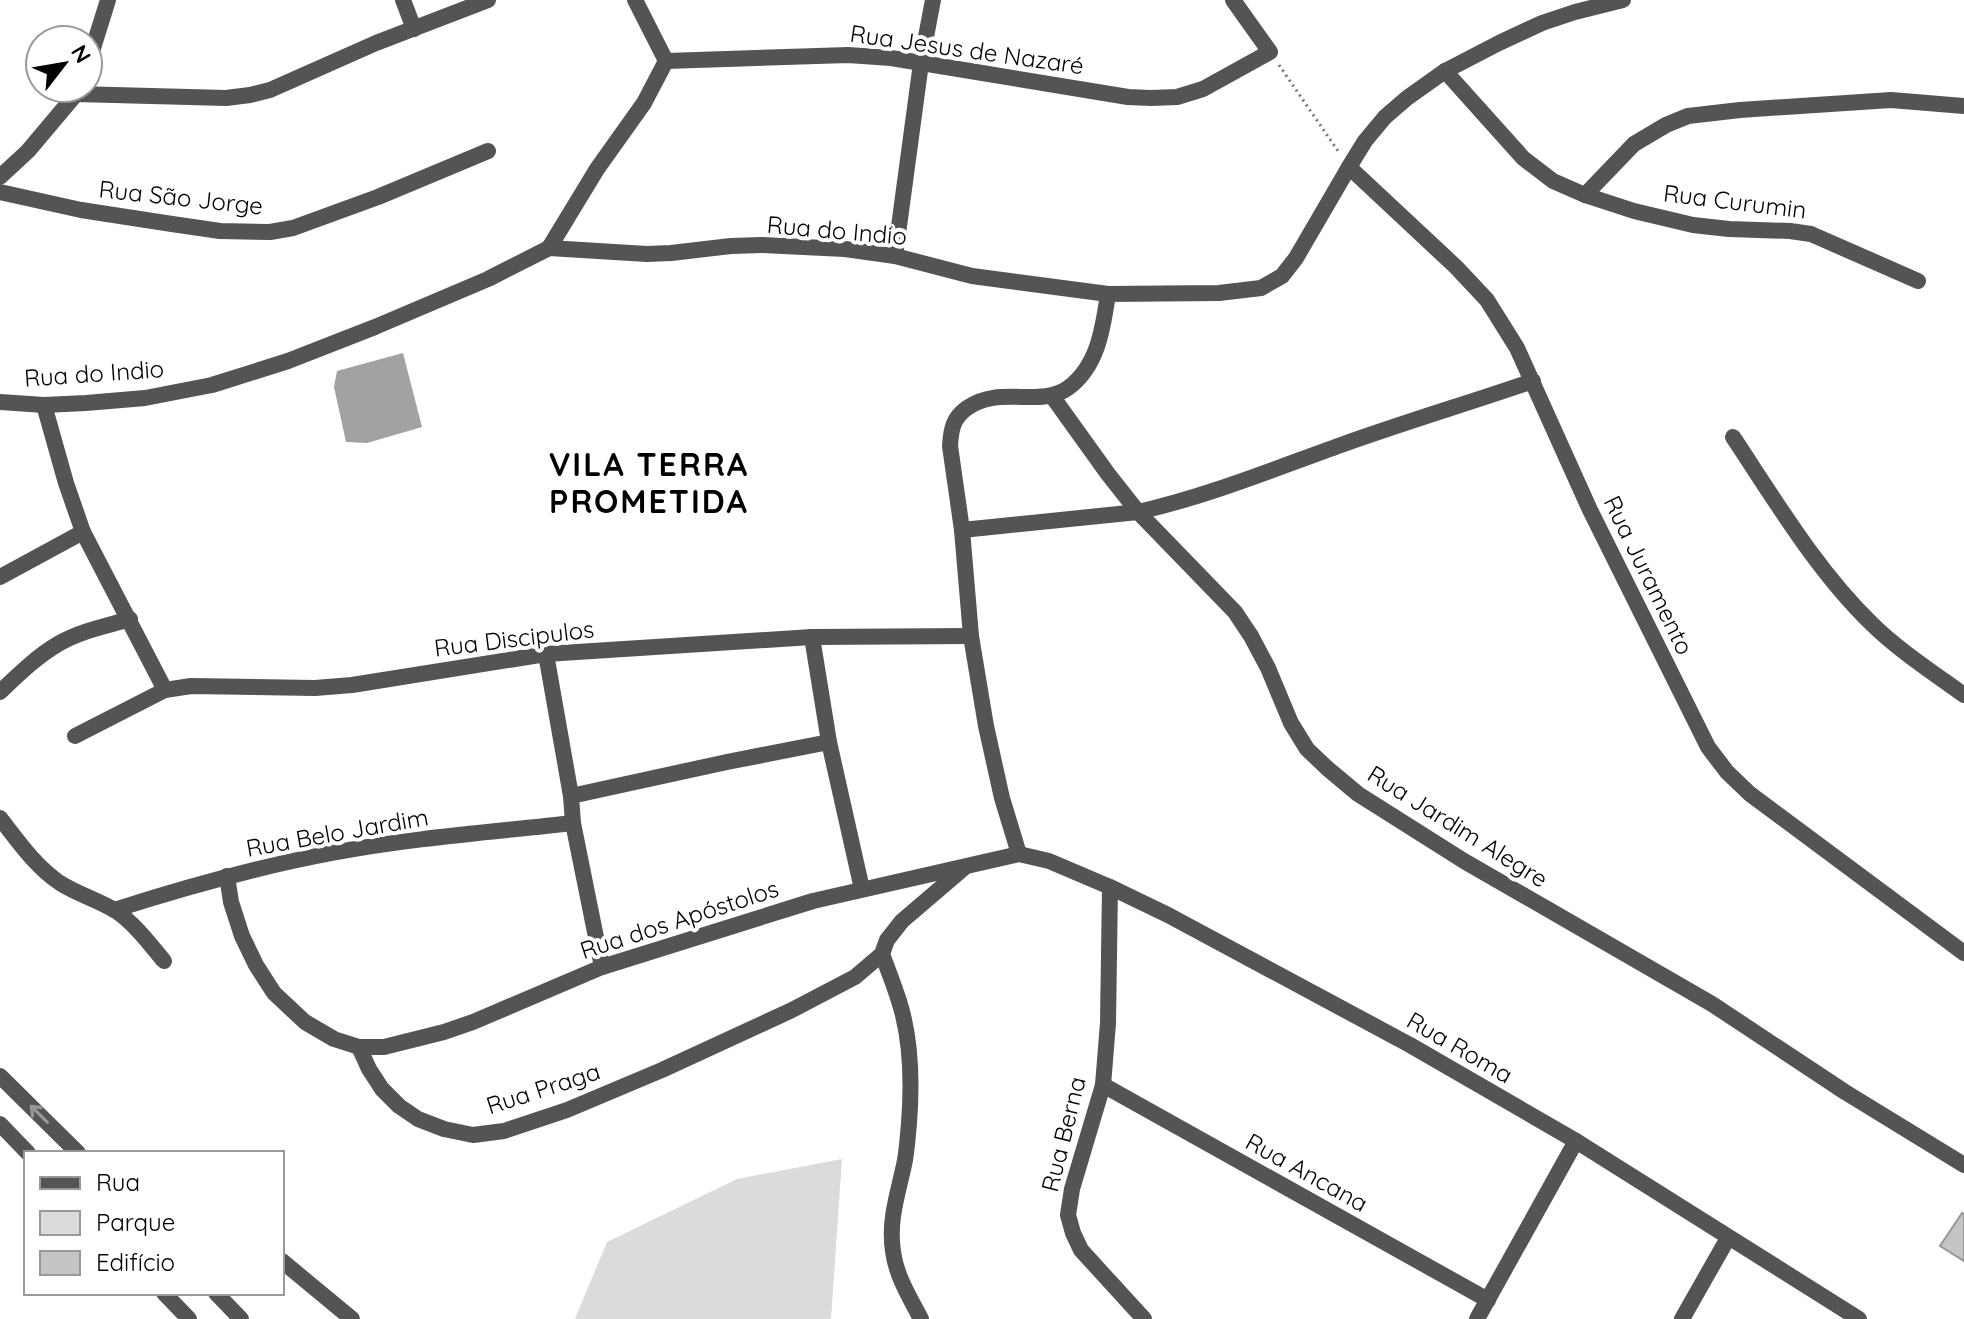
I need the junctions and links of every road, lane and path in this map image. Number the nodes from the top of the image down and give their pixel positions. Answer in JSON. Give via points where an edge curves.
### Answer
{"nodes":[{"id":1,"x":108,"y":0,"type":"edge"},
{"id":2,"x":403,"y":0,"type":"edge"},
{"id":3,"x":488,"y":0,"type":"edge"},
{"id":4,"x":635,"y":0,"type":"edge"},
{"id":5,"x":933,"y":0,"type":"edge"},
{"id":6,"x":1233,"y":0,"type":"edge"},
{"id":7,"x":1623,"y":0,"type":"edge"},
{"id":8,"x":100,"y":24,"type":"edge"},
{"id":9,"x":414,"y":29,"type":"junction"},
{"id":10,"x":1270,"y":52,"type":"junction"},
{"id":11,"x":666,"y":61,"type":"junction"},
{"id":12,"x":921,"y":63,"type":"junction"},
{"id":13,"x":1445,"y":71,"type":"junction"},
{"id":14,"x":104,"y":92,"type":"edge"},
{"id":15,"x":66,"y":104,"type":"edge"},
{"id":16,"x":1964,"y":106,"type":"edge"},
{"id":17,"x":488,"y":151,"type":"dead end"},
{"id":18,"x":1349,"y":167,"type":"junction"},
{"id":19,"x":0,"y":177,"type":"edge"},
{"id":20,"x":0,"y":192,"type":"edge"},
{"id":21,"x":1585,"y":195,"type":"junction"},
{"id":22,"x":549,"y":248,"type":"junction"},
{"id":23,"x":895,"y":256,"type":"junction"},
{"id":24,"x":1918,"y":281,"type":"dead end"},
{"id":25,"x":1108,"y":294,"type":"junction"},
{"id":26,"x":1533,"y":381,"type":"junction"},
{"id":27,"x":1052,"y":396,"type":"junction"},
{"id":28,"x":0,"y":402,"type":"edge"},
{"id":29,"x":44,"y":405,"type":"junction"},
{"id":30,"x":1733,"y":437,"type":"dead end"},
{"id":31,"x":1138,"y":512,"type":"junction"},
{"id":32,"x":962,"y":530,"type":"junction"},
{"id":33,"x":83,"y":532,"type":"junction"},
{"id":34,"x":0,"y":577,"type":"edge"},
{"id":35,"x":130,"y":619,"type":"junction"},
{"id":36,"x":971,"y":636,"type":"junction"},
{"id":37,"x":812,"y":637,"type":"junction"},
{"id":38,"x":546,"y":654,"type":"junction"},
{"id":39,"x":165,"y":690,"type":"junction"},
{"id":40,"x":0,"y":692,"type":"edge"},
{"id":41,"x":1964,"y":695,"type":"edge"},
{"id":42,"x":75,"y":736,"type":"dead end"},
{"id":43,"x":829,"y":742,"type":"junction"},
{"id":44,"x":571,"y":796,"type":"junction"},
{"id":45,"x":0,"y":818,"type":"edge"},
{"id":46,"x":573,"y":823,"type":"junction"},
{"id":47,"x":1019,"y":854,"type":"junction"},
{"id":48,"x":966,"y":867,"type":"junction"},
{"id":49,"x":227,"y":876,"type":"junction"},
{"id":50,"x":1110,"y":887,"type":"junction"},
{"id":51,"x":862,"y":889,"type":"junction"},
{"id":52,"x":114,"y":910,"type":"junction"},
{"id":53,"x":1964,"y":953,"type":"edge"},
{"id":54,"x":882,"y":954,"type":"junction"},
{"id":55,"x":164,"y":961,"type":"dead end"},
{"id":56,"x":602,"y":967,"type":"junction"},
{"id":57,"x":359,"y":1047,"type":"junction"},
{"id":58,"x":0,"y":1076,"type":"edge"},
{"id":59,"x":1103,"y":1085,"type":"junction"},
{"id":60,"x":0,"y":1124,"type":"edge"},
{"id":61,"x":1576,"y":1141,"type":"junction"},
{"id":62,"x":26,"y":1151,"type":"edge"},
{"id":63,"x":76,"y":1151,"type":"edge"},
{"id":64,"x":1964,"y":1165,"type":"edge"},
{"id":65,"x":1728,"y":1238,"type":"junction"},
{"id":66,"x":284,"y":1263,"type":"edge"},
{"id":67,"x":166,"y":1295,"type":"edge"},
{"id":68,"x":218,"y":1295,"type":"edge"},
{"id":69,"x":1488,"y":1300,"type":"junction"},
{"id":70,"x":187,"y":1318,"type":"edge"},
{"id":71,"x":241,"y":1319,"type":"edge"},
{"id":72,"x":352,"y":1319,"type":"edge"},
{"id":73,"x":921,"y":1319,"type":"edge"},
{"id":74,"x":1144,"y":1319,"type":"edge"},
{"id":75,"x":1477,"y":1319,"type":"edge"},
{"id":76,"x":1682,"y":1319,"type":"edge"},
{"id":77,"x":1859,"y":1319,"type":"edge"}],
"edges":[{"from":1,"to":8,"type":"street"},
{"from":2,"to":9,"type":"street"},
{"from":3,"to":9,"type":"street"},
{"from":4,"to":11,"type":"street"},
{"from":5,"to":12,"type":"street"},
{"from":6,"to":10,"type":"street"},
{"from":7,"to":13,"type":"street","name":"Rua do Indio","via":[[1542,23]]},
{"from":9,"to":14,"type":"street","via":[[250,95]]},
{"from":10,"to":12,"type":"street","name":"Rua Jesus de Nazaré","via":[[1203,89],[1177,97],[1128,97]]},
{"from":10,"to":18,"type":"path"},
{"from":11,"to":12,"type":"street","name":"Rua Jesus de Nazaré","via":[[848,55]]},
{"from":11,"to":22,"type":"street"},
{"from":12,"to":23,"type":"street"},
{"from":13,"to":18,"type":"street","name":"Rua do Indio","via":[[1385,117]]},
{"from":13,"to":21,"type":"street","name":"Rua Curumin","via":[[1523,158],[1553,181]]},
{"from":15,"to":19,"type":"street"},
{"from":16,"to":21,"type":"street","via":[[1891,100],[1688,116],[1634,144]]},
{"from":17,"to":20,"type":"street","name":"Rua São Jorge","via":[[378,197],[270,232],[172,224]]},
{"from":18,"to":25,"type":"street","name":"Rua do Indio","via":[[1296,258],[1282,276],[1261,288]]},
{"from":18,"to":26,"type":"street","name":"Rua Juramento","via":[[1487,300]]},
{"from":21,"to":24,"type":"street","name":"Rua Curumin","via":[[1693,225],[1811,234]]},
{"from":22,"to":23,"type":"street","name":"Rua do Indio","via":[[647,254],[762,245]]},
{"from":22,"to":29,"type":"street","name":"Rua do Indio","via":[[375,327],[212,385],[145,398]]},
{"from":23,"to":25,"type":"street","name":"Rua do Indio","via":[[972,276]]},
{"from":25,"to":27,"type":"street","via":[[1092,359],[1080,377]]},
{"from":26,"to":31,"type":"street"},
{"from":26,"to":53,"type":"street","name":"Rua Juramento","via":[[1590,510],[1708,747],[1750,794]]},
{"from":27,"to":31,"type":"street","name":"Rua Jardim Alegre"},
{"from":27,"to":32,"type":"street","via":[[994,397],[974,403],[954,420],[950,446]]},
{"from":28,"to":29,"type":"street","name":"Rua do Indio"},
{"from":29,"to":33,"type":"street"},
{"from":30,"to":41,"type":"street","via":[[1844,596],[1874,627]]},
{"from":31,"to":32,"type":"street"},
{"from":31,"to":64,"type":"street","name":"Rua Jardim Alegre","via":[[1235,612],[1307,749],[1358,794],[1712,1004]]},
{"from":32,"to":36,"type":"street"},
{"from":33,"to":34,"type":"street"},
{"from":33,"to":35,"type":"street"},
{"from":35,"to":39,"type":"street"},
{"from":35,"to":40,"type":"street","via":[[60,643]]},
{"from":36,"to":37,"type":"street","name":"Rua Discipulos"},
{"from":36,"to":47,"type":"street","via":[[986,726]]},
{"from":37,"to":38,"type":"street","name":"Rua Discipulos"},
{"from":37,"to":43,"type":"street"},
{"from":38,"to":39,"type":"street","name":"Rua Discipulos","via":[[352,685]]},
{"from":38,"to":44,"type":"street"},
{"from":39,"to":42,"type":"street","name":"Rua Discipulos"},
{"from":43,"to":44,"type":"street"},
{"from":43,"to":51,"type":"street"},
{"from":44,"to":46,"type":"street"},
{"from":45,"to":52,"type":"street","via":[[47,873]]},
{"from":46,"to":49,"type":"street","name":"Rua Belo Jardim","via":[[408,841]]},
{"from":46,"to":56,"type":"street"},
{"from":47,"to":48,"type":"street","name":"Rua dos Apóstolos"},
{"from":47,"to":50,"type":"street","name":"Rua Roma"},
{"from":48,"to":51,"type":"street","name":"Rua dos Apóstolos"},
{"from":48,"to":54,"type":"street","name":"Rua Praga","via":[[902,921]]},
{"from":49,"to":52,"type":"street","name":"Rua Belo Jardim"},
{"from":49,"to":57,"type":"street","via":[[242,936],[274,993],[305,1022]]},
{"from":50,"to":59,"type":"street","name":"Rua Berna"},
{"from":50,"to":61,"type":"street","name":"Rua Roma","via":[[1410,1045]]},
{"from":51,"to":56,"type":"street","name":"Rua dos Apóstolos"},
{"from":52,"to":55,"type":"street"},
{"from":54,"to":57,"type":"street","name":"Rua Praga","via":[[855,977],[718,1046],[504,1131],[473,1135],[418,1119],[382,1089]]},
{"from":54,"to":73,"type":"street","via":[[900,1003],[910,1076],[905,1159],[891,1227],[893,1253],[903,1287]]},
{"from":56,"to":57,"type":"street","name":"Rua dos Apóstolos","via":[[444,1032],[384,1047]]},
{"from":63,"to":58,"type":"street","one_way":true},
{"from":59,"to":69,"type":"street","name":"Rua Ancana"},
{"from":59,"to":74,"type":"street","name":"Rua Berna","via":[[1068,1215],[1081,1250]]},
{"from":60,"to":62,"type":"street"},
{"from":61,"to":65,"type":"street","name":"Rua Roma"},
{"from":61,"to":69,"type":"street"},
{"from":65,"to":76,"type":"street"},
{"from":65,"to":77,"type":"street","name":"Rua Roma"},
{"from":66,"to":72,"type":"street"},
{"from":67,"to":70,"type":"street"},
{"from":68,"to":71,"type":"street"},
{"from":69,"to":75,"type":"street"}]}
